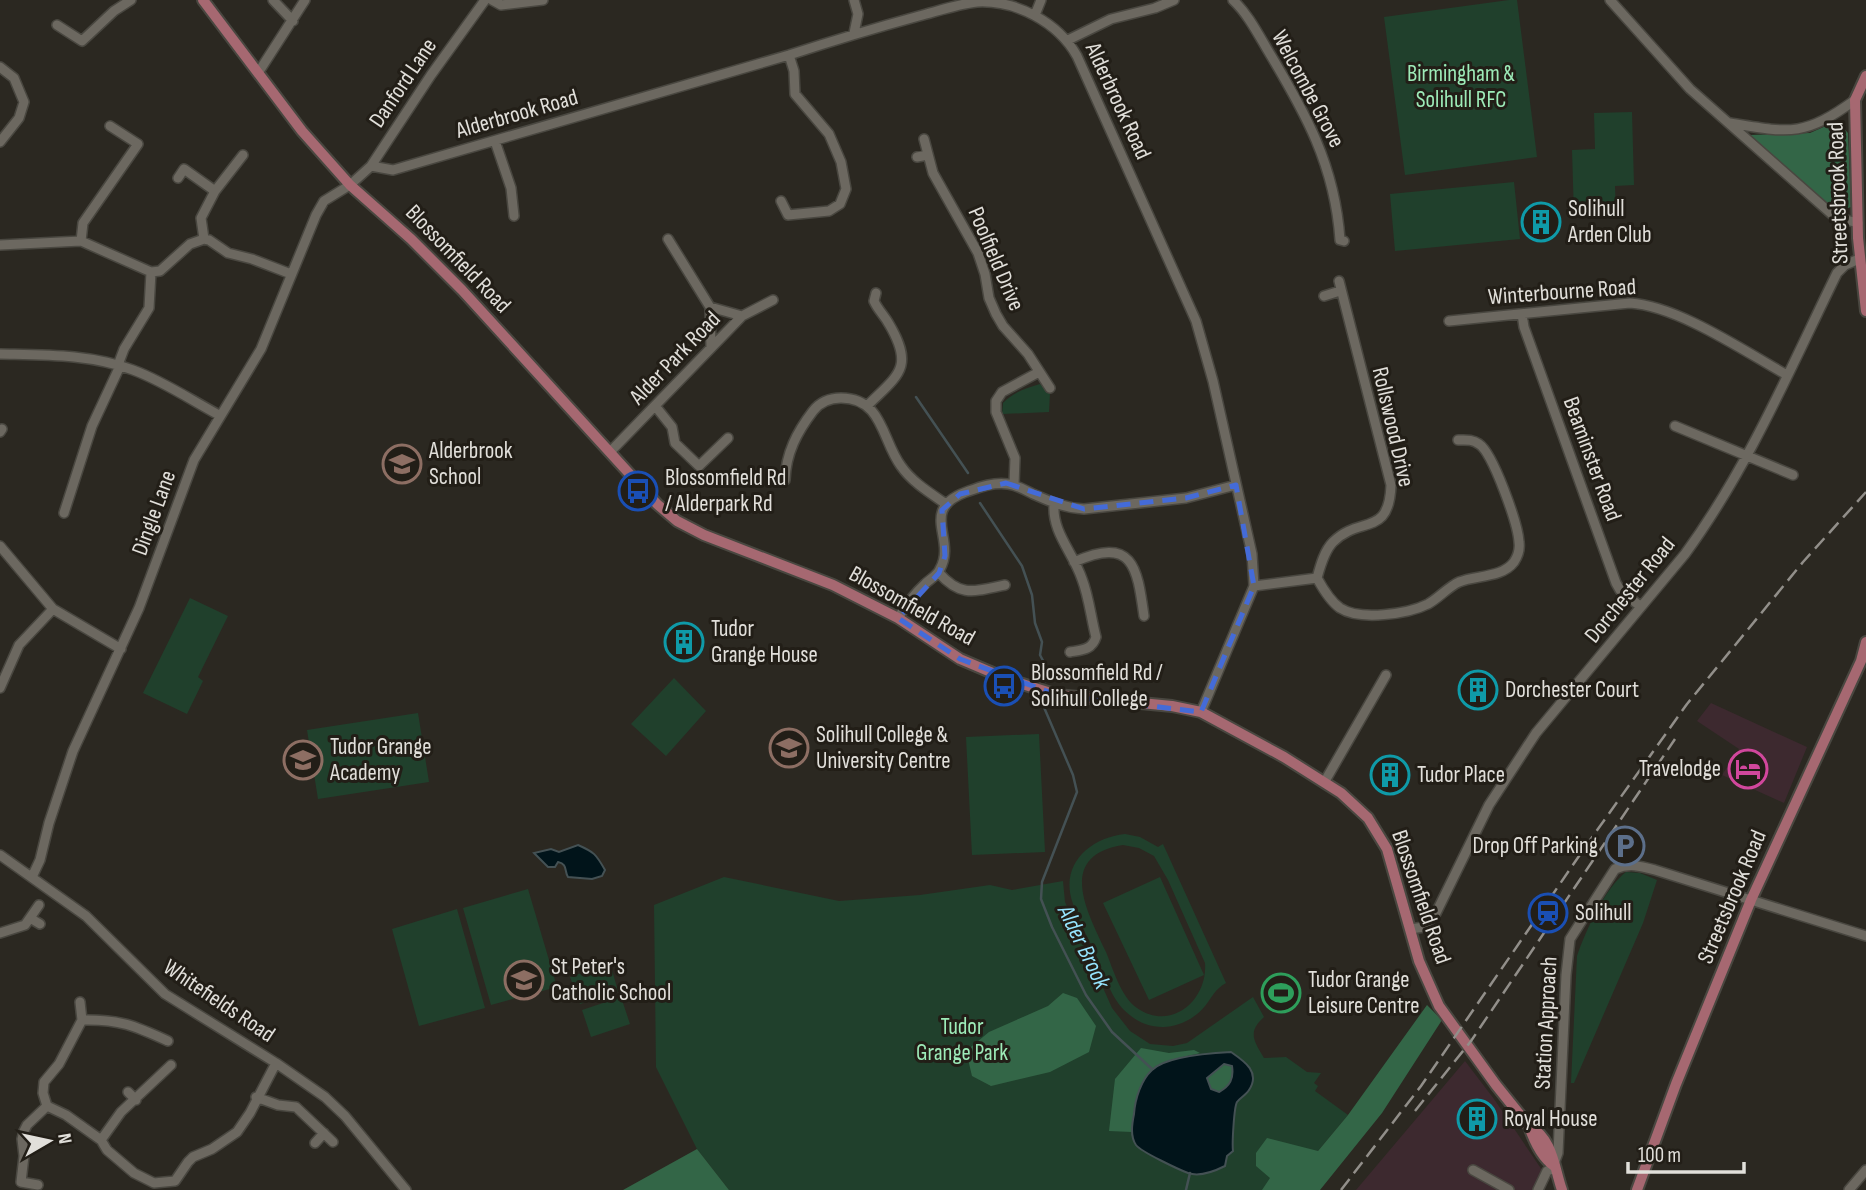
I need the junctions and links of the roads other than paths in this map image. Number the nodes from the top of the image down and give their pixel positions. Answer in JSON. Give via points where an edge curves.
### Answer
{"nodes":[{"id":1,"x":131,"y":0,"type":"edge"},
{"id":2,"x":203,"y":0,"type":"edge"},
{"id":3,"x":273,"y":0,"type":"edge"},
{"id":4,"x":305,"y":0,"type":"edge"},
{"id":5,"x":485,"y":0,"type":"edge"},
{"id":6,"x":492,"y":0,"type":"edge"},
{"id":7,"x":543,"y":0,"type":"edge"},
{"id":8,"x":854,"y":0,"type":"edge"},
{"id":9,"x":1041,"y":0,"type":"edge"},
{"id":10,"x":1174,"y":0,"type":"edge"},
{"id":11,"x":1233,"y":0,"type":"edge"},
{"id":12,"x":1610,"y":0,"type":"edge"},
{"id":13,"x":954,"y":3,"type":"edge"},
{"id":14,"x":1035,"y":15,"type":"junction"},
{"id":15,"x":293,"y":21,"type":"junction"},
{"id":16,"x":57,"y":25,"type":"dead end"},
{"id":17,"x":854,"y":33,"type":"junction"},
{"id":18,"x":1068,"y":40,"type":"junction"},
{"id":19,"x":789,"y":55,"type":"junction"},
{"id":20,"x":0,"y":67,"type":"edge"},
{"id":21,"x":258,"y":73,"type":"junction"},
{"id":22,"x":1866,"y":76,"type":"edge"},
{"id":23,"x":1856,"y":100,"type":"junction"},
{"id":24,"x":1728,"y":122,"type":"junction"},
{"id":25,"x":110,"y":126,"type":"dead end"},
{"id":26,"x":924,"y":139,"type":"dead end"},
{"id":27,"x":495,"y":141,"type":"junction"},
{"id":28,"x":0,"y":142,"type":"edge"},
{"id":29,"x":243,"y":155,"type":"dead end"},
{"id":30,"x":928,"y":155,"type":"junction"},
{"id":31,"x":917,"y":157,"type":"dead end"},
{"id":32,"x":371,"y":166,"type":"junction"},
{"id":33,"x":178,"y":178,"type":"dead end"},
{"id":34,"x":350,"y":185,"type":"junction"},
{"id":35,"x":215,"y":191,"type":"junction"},
{"id":36,"x":781,"y":201,"type":"dead end"},
{"id":37,"x":514,"y":216,"type":"dead end"},
{"id":38,"x":1858,"y":223,"type":"junction"},
{"id":39,"x":1862,"y":238,"type":"edge"},
{"id":40,"x":204,"y":239,"type":"junction"},
{"id":41,"x":668,"y":239,"type":"dead end"},
{"id":42,"x":81,"y":241,"type":"junction"},
{"id":43,"x":1344,"y":241,"type":"dead end"},
{"id":44,"x":0,"y":245,"type":"edge"},
{"id":45,"x":1859,"y":258,"type":"junction"},
{"id":46,"x":151,"y":272,"type":"junction"},
{"id":47,"x":291,"y":274,"type":"junction"},
{"id":48,"x":1339,"y":281,"type":"dead end"},
{"id":49,"x":1340,"y":292,"type":"junction"},
{"id":50,"x":876,"y":293,"type":"dead end"},
{"id":51,"x":1324,"y":296,"type":"dead end"},
{"id":52,"x":773,"y":300,"type":"dead end"},
{"id":53,"x":710,"y":306,"type":"junction"},
{"id":54,"x":1866,"y":311,"type":"edge"},
{"id":55,"x":1522,"y":314,"type":"junction"},
{"id":56,"x":742,"y":316,"type":"junction"},
{"id":57,"x":1449,"y":321,"type":"dead end"},
{"id":58,"x":710,"y":348,"type":"junction"},
{"id":59,"x":0,"y":354,"type":"edge"},
{"id":60,"x":119,"y":365,"type":"junction"},
{"id":61,"x":1039,"y":372,"type":"junction"},
{"id":62,"x":1787,"y":375,"type":"junction"},
{"id":63,"x":1050,"y":388,"type":"dead end"},
{"id":64,"x":867,"y":406,"type":"junction"},
{"id":65,"x":656,"y":407,"type":"junction"},
{"id":66,"x":219,"y":415,"type":"junction"},
{"id":67,"x":1675,"y":426,"type":"dead end"},
{"id":68,"x":728,"y":438,"type":"dead end"},
{"id":69,"x":1458,"y":440,"type":"dead end"},
{"id":70,"x":610,"y":452,"type":"junction"},
{"id":71,"x":1747,"y":457,"type":"junction"},
{"id":72,"x":1793,"y":475,"type":"dead end"},
{"id":73,"x":785,"y":480,"type":"dead end"},
{"id":74,"x":1014,"y":485,"type":"junction"},
{"id":75,"x":1236,"y":485,"type":"junction"},
{"id":76,"x":946,"y":504,"type":"junction"},
{"id":77,"x":1054,"y":504,"type":"junction"},
{"id":78,"x":64,"y":513,"type":"dead end"},
{"id":79,"x":0,"y":546,"type":"edge"},
{"id":80,"x":1079,"y":560,"type":"junction"},
{"id":81,"x":939,"y":573,"type":"junction"},
{"id":82,"x":1317,"y":578,"type":"junction"},
{"id":83,"x":1005,"y":585,"type":"dead end"},
{"id":84,"x":1254,"y":586,"type":"junction"},
{"id":85,"x":1641,"y":607,"type":"junction"},
{"id":86,"x":52,"y":609,"type":"junction"},
{"id":87,"x":1144,"y":616,"type":"dead end"},
{"id":88,"x":898,"y":618,"type":"junction"},
{"id":89,"x":1866,"y":642,"type":"edge"},
{"id":90,"x":121,"y":649,"type":"junction"},
{"id":91,"x":1070,"y":652,"type":"dead end"},
{"id":92,"x":1864,"y":661,"type":"edge"},
{"id":93,"x":1386,"y":675,"type":"dead end"},
{"id":94,"x":0,"y":688,"type":"edge"},
{"id":95,"x":1200,"y":712,"type":"junction"},
{"id":96,"x":1325,"y":781,"type":"junction"},
{"id":97,"x":0,"y":855,"type":"edge"},
{"id":98,"x":33,"y":877,"type":"junction"},
{"id":99,"x":1751,"y":900,"type":"junction"},
{"id":100,"x":39,"y":905,"type":"dead end"},
{"id":101,"x":30,"y":918,"type":"junction"},
{"id":102,"x":40,"y":925,"type":"dead end"},
{"id":103,"x":1410,"y":929,"type":"junction"},
{"id":104,"x":0,"y":933,"type":"edge"},
{"id":105,"x":1866,"y":936,"type":"edge"},
{"id":106,"x":80,"y":1002,"type":"dead end"},
{"id":107,"x":82,"y":1020,"type":"junction"},
{"id":108,"x":168,"y":1041,"type":"dead end"},
{"id":109,"x":276,"y":1063,"type":"junction"},
{"id":110,"x":171,"y":1065,"type":"dead end"},
{"id":111,"x":128,"y":1092,"type":"dead end"},
{"id":112,"x":256,"y":1097,"type":"junction"},
{"id":113,"x":136,"y":1100,"type":"junction"},
{"id":114,"x":47,"y":1106,"type":"junction"},
{"id":115,"x":324,"y":1133,"type":"junction"},
{"id":116,"x":101,"y":1140,"type":"junction"},
{"id":117,"x":333,"y":1142,"type":"dead end"},
{"id":118,"x":315,"y":1143,"type":"dead end"},
{"id":119,"x":1554,"y":1167,"type":"junction"},
{"id":120,"x":1472,"y":1170,"type":"dead end"},
{"id":121,"x":1866,"y":1170,"type":"edge"},
{"id":122,"x":38,"y":1185,"type":"dead end"},
{"id":123,"x":178,"y":1186,"type":"edge"},
{"id":124,"x":406,"y":1190,"type":"edge"},
{"id":125,"x":1510,"y":1190,"type":"edge"},
{"id":126,"x":1538,"y":1190,"type":"edge"},
{"id":127,"x":1562,"y":1190,"type":"edge"},
{"id":128,"x":1634,"y":1190,"type":"edge"},
{"id":129,"x":1849,"y":1190,"type":"edge"}],
"edges":[{"from":1,"to":16,"type":"street","via":[[82,41]]},
{"from":2,"to":21,"type":"main road","name":"Blossomfield Road"},
{"from":3,"to":15,"type":"street"},
{"from":4,"to":15,"type":"street"},
{"from":5,"to":32,"type":"street","name":"Danford Lane"},
{"from":6,"to":7,"type":"street","via":[[501,5]]},
{"from":8,"to":17,"type":"street","via":[[858,14]]},
{"from":9,"to":14,"type":"street"},
{"from":10,"to":18,"type":"street","via":[[1111,19]]},
{"from":11,"to":43,"type":"street","name":"Welcombe Grove","via":[[1249,19],[1315,134],[1338,206],[1340,240]]},
{"from":12,"to":24,"type":"street","via":[[1690,89]]},
{"from":13,"to":14,"type":"street","name":"Alderbrook Road","via":[[997,3]]},
{"from":13,"to":17,"type":"street","name":"Alderbrook Road"},
{"from":14,"to":18,"type":"street","name":"Alderbrook Road"},
{"from":15,"to":21,"type":"street"},
{"from":17,"to":19,"type":"street","name":"Alderbrook Road"},
{"from":18,"to":75,"type":"street","name":"Alderbrook Road","via":[[1196,321]]},
{"from":19,"to":27,"type":"street","name":"Alderbrook Road"},
{"from":19,"to":36,"type":"street","via":[[796,94],[829,134],[846,189],[840,204],[829,211],[788,215]]},
{"from":20,"to":28,"type":"street","via":[[14,78],[24,102],[19,118]]},
{"from":21,"to":34,"type":"main road","name":"Blossomfield Road"},
{"from":22,"to":23,"type":"main road","name":"Streetsbrook Road"},
{"from":23,"to":24,"type":"street","via":[[1801,130]]},
{"from":23,"to":38,"type":"main road","name":"Streetsbrook Road"},
{"from":24,"to":38,"type":"street","via":[[1835,217]]},
{"from":25,"to":42,"type":"street","via":[[138,144],[83,223]]},
{"from":26,"to":30,"type":"street","name":"Poolfield Drive"},
{"from":27,"to":32,"type":"street","name":"Alderbrook Road","via":[[393,170]]},
{"from":27,"to":37,"type":"street","via":[[511,188]]},
{"from":29,"to":35,"type":"street"},
{"from":30,"to":31,"type":"street"},
{"from":30,"to":61,"type":"street","name":"Poolfield Drive","via":[[933,173],[978,253],[996,314]]},
{"from":32,"to":34,"type":"street","name":"Danford Lane"},
{"from":33,"to":35,"type":"street","via":[[184,169]]},
{"from":34,"to":47,"type":"street","name":"Dingle Lane","via":[[324,201]]},
{"from":34,"to":70,"type":"main road","name":"Blossomfield Road","via":[[462,290]]},
{"from":35,"to":40,"type":"street","via":[[201,218]]},
{"from":38,"to":39,"type":"main road","name":"Streetsbrook Road"},
{"from":39,"to":45,"type":"main road","name":"Streetsbrook Road"},
{"from":40,"to":46,"type":"street","via":[[190,244],[160,271]]},
{"from":40,"to":47,"type":"street","via":[[228,253]]},
{"from":41,"to":53,"type":"street"},
{"from":42,"to":44,"type":"street"},
{"from":42,"to":46,"type":"street"},
{"from":45,"to":54,"type":"main road","name":"Streetsbrook Road"},
{"from":45,"to":62,"type":"street","name":"Dorchester Road","via":[[1837,273]]},
{"from":46,"to":60,"type":"street","via":[[149,308]]},
{"from":47,"to":66,"type":"street","name":"Dingle Lane","via":[[261,349]]},
{"from":48,"to":49,"type":"street","name":"Rollswood Drive"},
{"from":49,"to":51,"type":"street"},
{"from":49,"to":82,"type":"street","name":"Rollswood Drive","via":[[1391,485],[1390,502],[1381,518],[1328,547]]},
{"from":50,"to":64,"type":"street","via":[[874,301],[893,332],[903,363]]},
{"from":52,"to":56,"type":"street","name":"Alder Park Road"},
{"from":53,"to":56,"type":"street"},
{"from":53,"to":58,"type":"street"},
{"from":55,"to":57,"type":"street","name":"Winterbourne Road"},
{"from":55,"to":62,"type":"street","name":"Winterbourne Road","via":[[1630,303],[1657,307]]},
{"from":55,"to":85,"type":"street","name":"Beaminster Road","via":[[1616,583]]},
{"from":56,"to":58,"type":"street","name":"Alder Park Road"},
{"from":58,"to":65,"type":"street","name":"Alder Park Road"},
{"from":59,"to":60,"type":"street","via":[[84,357]]},
{"from":60,"to":66,"type":"street"},
{"from":60,"to":78,"type":"street"},
{"from":61,"to":63,"type":"street","name":"Poolfield Drive"},
{"from":61,"to":74,"type":"street","via":[[1002,392],[996,401],[1015,458]]},
{"from":62,"to":71,"type":"street","name":"Dorchester Road"},
{"from":64,"to":73,"type":"street","via":[[848,398],[819,404],[793,443]]},
{"from":64,"to":76,"type":"street","via":[[878,417],[899,464]]},
{"from":65,"to":68,"type":"street","via":[[672,427],[675,443],[699,466]]},
{"from":65,"to":70,"type":"street","name":"Alder Park Road"},
{"from":66,"to":90,"type":"street","name":"Dingle Lane","via":[[194,460]]},
{"from":67,"to":71,"type":"street"},
{"from":69,"to":82,"type":"street","via":[[1477,442],[1497,473],[1519,539],[1519,551],[1509,567],[1457,583],[1444,595],[1409,612],[1361,615],[1331,600]]},
{"from":70,"to":88,"type":"main road","name":"Blossomfield Road","via":[[677,521],[833,585]]},
{"from":71,"to":72,"type":"street"},
{"from":71,"to":85,"type":"street","name":"Dorchester Road","via":[[1698,537]]},
{"from":74,"to":76,"type":"street","via":[[990,484]]},
{"from":74,"to":77,"type":"street"},
{"from":75,"to":77,"type":"street","via":[[1186,498],[1108,508],[1070,509]]},
{"from":75,"to":84,"type":"street","name":"Alderbrook Road","via":[[1252,554]]},
{"from":76,"to":81,"type":"street","via":[[940,518],[945,556]]},
{"from":77,"to":80,"type":"street","via":[[1056,528]]},
{"from":79,"to":86,"type":"street"},
{"from":80,"to":87,"type":"street","via":[[1105,551],[1129,561],[1135,568]]},
{"from":80,"to":91,"type":"street","via":[[1097,637],[1089,648]]},
{"from":81,"to":83,"type":"street","via":[[958,590]]},
{"from":81,"to":88,"type":"street"},
{"from":82,"to":84,"type":"street"},
{"from":84,"to":95,"type":"street","name":"Alderbrook Road"},
{"from":85,"to":103,"type":"street","name":"Dorchester Road","via":[[1536,733],[1489,805],[1430,922]]},
{"from":86,"to":90,"type":"street"},
{"from":86,"to":94,"type":"street","via":[[19,645]]},
{"from":88,"to":95,"type":"main road","name":"Blossomfield Road","via":[[960,659],[1046,692]]},
{"from":89,"to":92,"type":"main road","name":"Streetsbrook Road"},
{"from":90,"to":98,"type":"street","name":"Dingle Lane","via":[[73,751]]},
{"from":92,"to":99,"type":"main road","name":"Streetsbrook Road"},
{"from":93,"to":96,"type":"street"},
{"from":95,"to":96,"type":"main road","name":"Blossomfield Road"},
{"from":96,"to":103,"type":"main road","name":"Blossomfield Road","via":[[1360,809],[1380,834]]},
{"from":97,"to":98,"type":"street","name":"Whitefields Road"},
{"from":98,"to":109,"type":"street","name":"Whitefields Road","via":[[86,916],[165,994]]},
{"from":99,"to":105,"type":"street","name":"Station Approach"},
{"from":99,"to":119,"type":"street","name":"Station Approach","via":[[1636,865],[1615,869],[1570,939]]},
{"from":99,"to":128,"type":"main road","name":"Streetsbrook Road"},
{"from":100,"to":101,"type":"street"},
{"from":101,"to":102,"type":"street"},
{"from":101,"to":104,"type":"street","via":[[25,925]]},
{"from":103,"to":119,"type":"main road","name":"Blossomfield Road","via":[[1444,1015],[1553,1152]]},
{"from":106,"to":107,"type":"street"},
{"from":107,"to":108,"type":"street","via":[[135,1026]]},
{"from":107,"to":114,"type":"street","via":[[44,1083]]},
{"from":109,"to":112,"type":"street"},
{"from":109,"to":124,"type":"street","name":"Whitefields Road","via":[[345,1116]]},
{"from":110,"to":113,"type":"street"},
{"from":111,"to":113,"type":"street"},
{"from":112,"to":115,"type":"street","via":[[296,1107]]},
{"from":112,"to":123,"type":"street","via":[[237,1132],[193,1157]]},
{"from":113,"to":116,"type":"street"},
{"from":114,"to":116,"type":"street"},
{"from":114,"to":122,"type":"street","via":[[23,1131],[24,1156],[16,1182]]},
{"from":115,"to":117,"type":"street"},
{"from":115,"to":118,"type":"street"},
{"from":116,"to":123,"type":"street","via":[[134,1173]]},
{"from":119,"to":126,"type":"street"},
{"from":119,"to":127,"type":"main road","name":"Blossomfield Road"},
{"from":120,"to":125,"type":"street"},
{"from":121,"to":129,"type":"street"}]}
